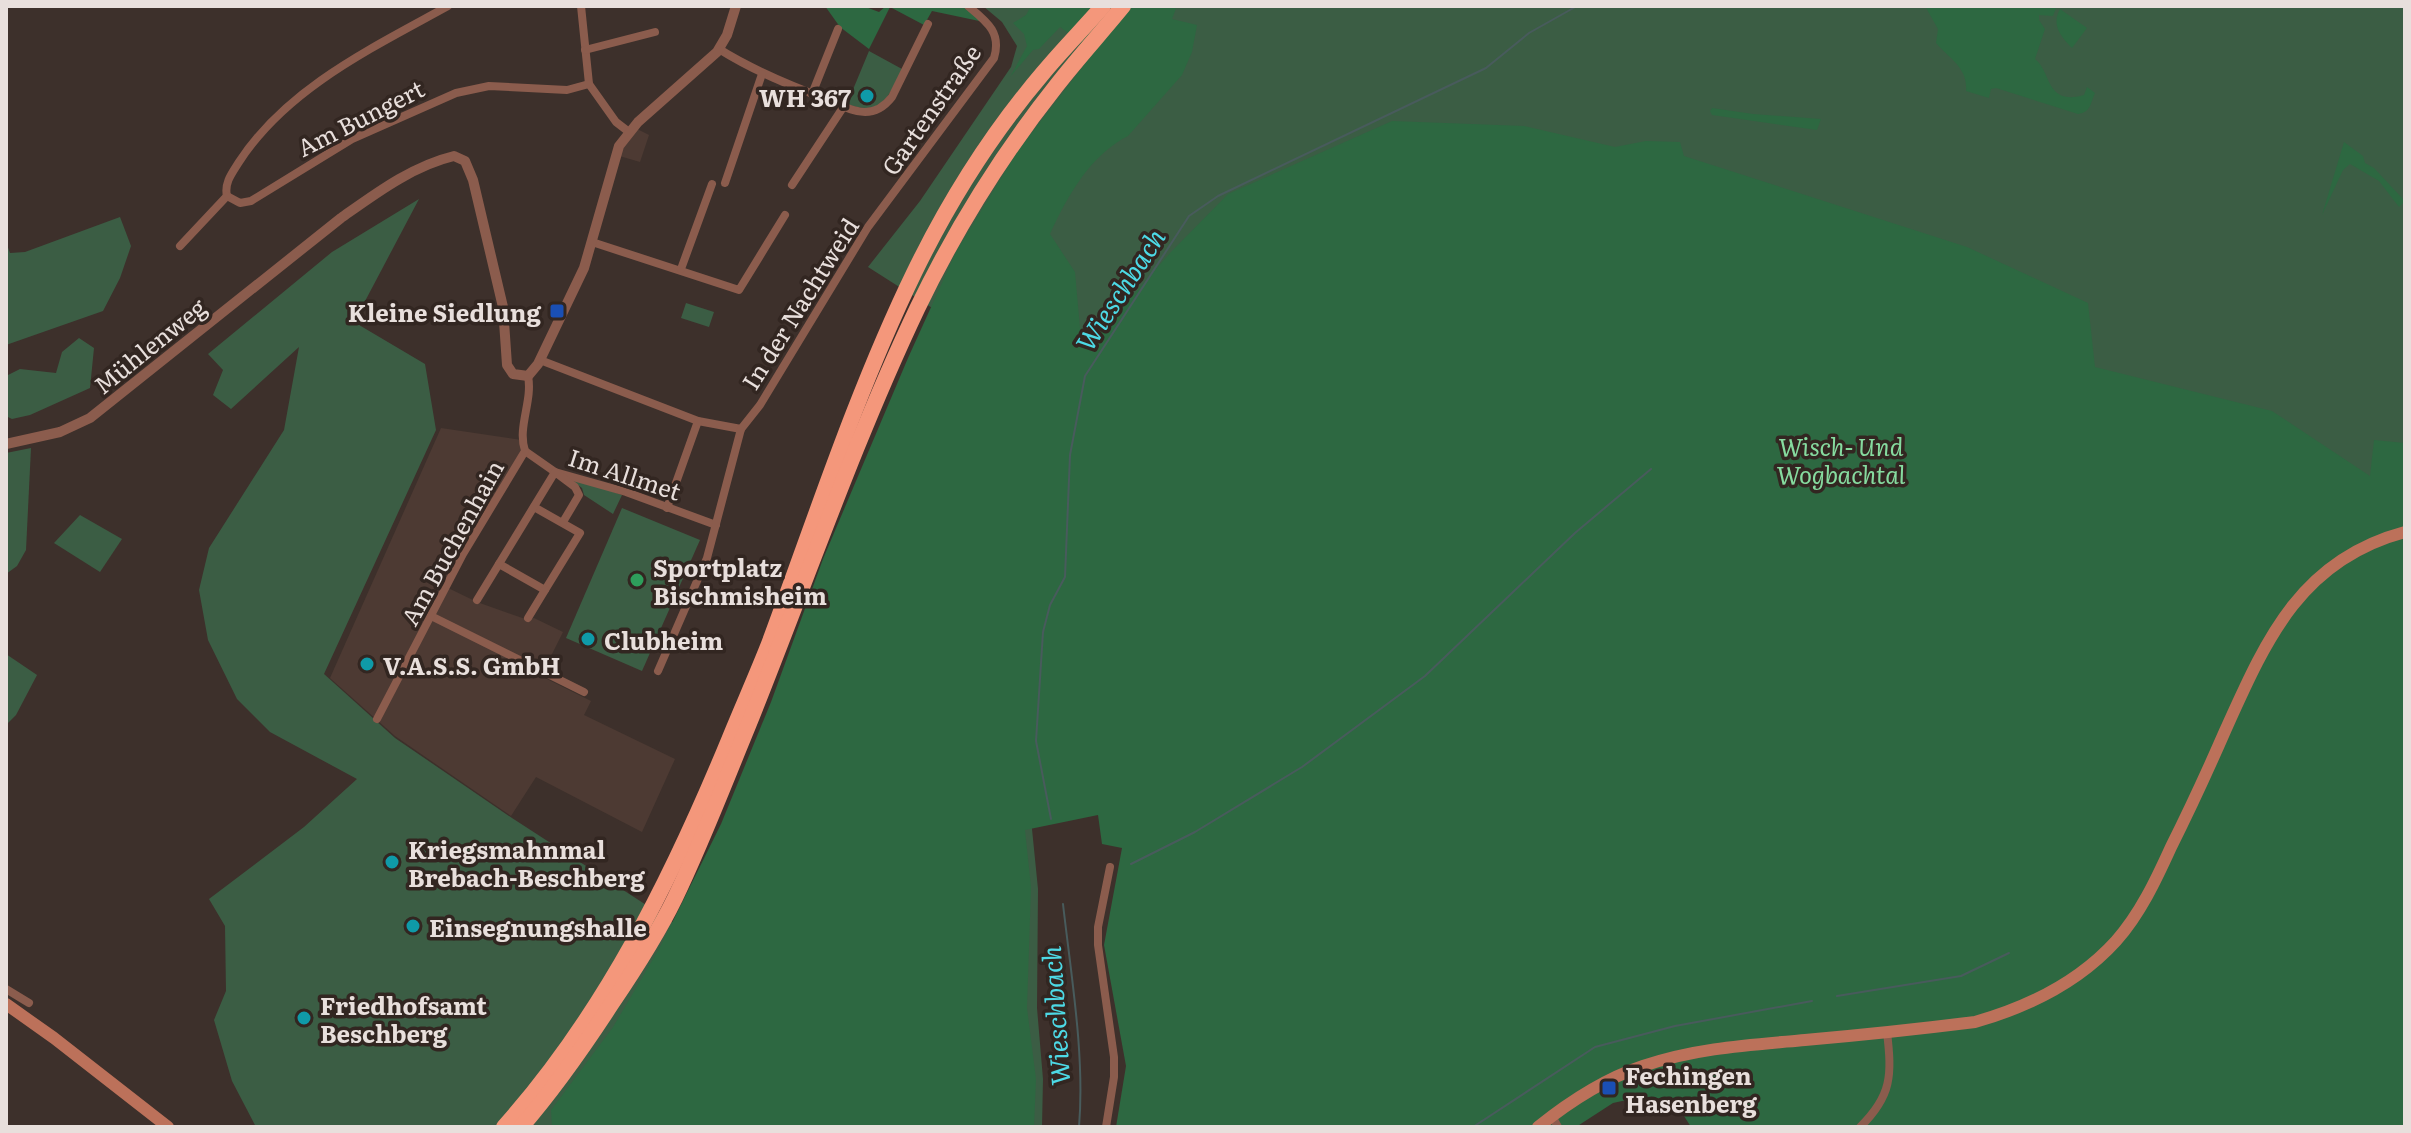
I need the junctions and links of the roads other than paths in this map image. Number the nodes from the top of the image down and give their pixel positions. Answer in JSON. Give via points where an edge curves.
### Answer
{"nodes":[{"id":1,"x":448,"y":6,"type":"edge"},
{"id":2,"x":581,"y":6,"type":"edge"},
{"id":3,"x":736,"y":6,"type":"edge"},
{"id":4,"x":968,"y":6,"type":"edge"},
{"id":5,"x":1103,"y":6,"type":"edge"},
{"id":6,"x":1123,"y":6,"type":"edge"},
{"id":7,"x":928,"y":24,"type":"dead end"},
{"id":8,"x":838,"y":29,"type":"dead end"},
{"id":9,"x":655,"y":32,"type":"dead end"},
{"id":10,"x":719,"y":49,"type":"junction"},
{"id":11,"x":585,"y":50,"type":"junction"},
{"id":12,"x":762,"y":74,"type":"junction"},
{"id":13,"x":589,"y":84,"type":"junction"},
{"id":14,"x":812,"y":94,"type":"junction"},
{"id":15,"x":844,"y":106,"type":"junction"},
{"id":16,"x":629,"y":132,"type":"junction"},
{"id":17,"x":725,"y":183,"type":"dead end"},
{"id":18,"x":712,"y":184,"type":"dead end"},
{"id":19,"x":792,"y":185,"type":"dead end"},
{"id":20,"x":227,"y":196,"type":"junction"},
{"id":21,"x":891,"y":198,"type":"joint"},
{"id":22,"x":785,"y":215,"type":"dead end"},
{"id":23,"x":592,"y":242,"type":"junction"},
{"id":24,"x":180,"y":246,"type":"dead end"},
{"id":25,"x":681,"y":269,"type":"junction"},
{"id":26,"x":540,"y":360,"type":"junction"},
{"id":27,"x":528,"y":376,"type":"junction"},
{"id":28,"x":698,"y":421,"type":"junction"},
{"id":29,"x":741,"y":429,"type":"junction"},
{"id":30,"x":6,"y":444,"type":"edge"},
{"id":31,"x":525,"y":451,"type":"junction"},
{"id":32,"x":555,"y":472,"type":"junction"},
{"id":33,"x":534,"y":507,"type":"junction"},
{"id":34,"x":667,"y":508,"type":"junction"},
{"id":35,"x":823,"y":515,"type":"junction"},
{"id":36,"x":563,"y":522,"type":"junction"},
{"id":37,"x":716,"y":525,"type":"junction"},
{"id":38,"x":2405,"y":532,"type":"edge"},
{"id":39,"x":499,"y":564,"type":"junction"},
{"id":40,"x":545,"y":590,"type":"junction"},
{"id":41,"x":477,"y":600,"type":"dead end"},
{"id":42,"x":431,"y":616,"type":"junction"},
{"id":43,"x":528,"y":618,"type":"dead end"},
{"id":44,"x":658,"y":671,"type":"dead end"},
{"id":45,"x":584,"y":692,"type":"dead end"},
{"id":46,"x":377,"y":719,"type":"dead end"},
{"id":47,"x":1110,"y":867,"type":"dead end"},
{"id":48,"x":6,"y":989,"type":"edge"},
{"id":49,"x":18,"y":1004,"type":"edge"},
{"id":50,"x":1887,"y":1032,"type":"junction"},
{"id":51,"x":1555,"y":1121,"type":"edge"},
{"id":52,"x":168,"y":1127,"type":"edge"},
{"id":53,"x":504,"y":1127,"type":"edge"},
{"id":54,"x":521,"y":1127,"type":"edge"},
{"id":55,"x":1106,"y":1127,"type":"edge"},
{"id":56,"x":1538,"y":1127,"type":"edge"},
{"id":57,"x":1860,"y":1127,"type":"edge"}],
"edges":[{"from":1,"to":20,"type":"street","via":[[289,104],[245,152],[227,182]]},
{"from":2,"to":11,"type":"street"},
{"from":3,"to":10,"type":"street"},
{"from":4,"to":21,"type":"street","name":"Gartenstraße","via":[[995,31],[994,58]]},
{"from":5,"to":35,"type":"highway","via":[[1043,73],[953,202],[885,337]]},
{"from":6,"to":35,"type":"highway","via":[[1047,98],[968,215],[916,311]]},
{"from":7,"to":15,"type":"street","via":[[889,101],[871,112]]},
{"from":8,"to":14,"type":"street"},
{"from":9,"to":11,"type":"street"},
{"from":10,"to":12,"type":"street"},
{"from":10,"to":16,"type":"street"},
{"from":11,"to":13,"type":"street"},
{"from":12,"to":14,"type":"street"},
{"from":12,"to":17,"type":"street"},
{"from":13,"to":16,"type":"street"},
{"from":13,"to":20,"type":"street","name":"Am Bungert","via":[[567,90],[489,86],[456,93],[352,139],[251,201],[240,203]]},
{"from":14,"to":15,"type":"street"},
{"from":15,"to":19,"type":"street"},
{"from":16,"to":23,"type":"street","via":[[619,146]]},
{"from":18,"to":25,"type":"street"},
{"from":20,"to":24,"type":"street"},
{"from":21,"to":29,"type":"street","name":"In der Nachtweid"},
{"from":22,"to":25,"type":"street","via":[[739,290]]},
{"from":23,"to":25,"type":"street"},
{"from":23,"to":26,"type":"street"},
{"from":26,"to":27,"type":"street"},
{"from":26,"to":28,"type":"street"},
{"from":27,"to":30,"type":"street","name":"Mühlenweg","via":[[513,374],[507,365],[501,298],[471,170],[461,158],[449,157],[372,197],[302,247],[90,418],[60,432]]},
{"from":27,"to":31,"type":"street","name":"Am Buchenhain"},
{"from":28,"to":29,"type":"street"},
{"from":28,"to":34,"type":"street"},
{"from":29,"to":37,"type":"street"},
{"from":31,"to":32,"type":"street","name":"Im Allmet"},
{"from":31,"to":42,"type":"street","name":"Am Buchenhain"},
{"from":32,"to":33,"type":"street"},
{"from":32,"to":34,"type":"street","name":"Im Allmet"},
{"from":32,"to":36,"type":"street","via":[[579,495]]},
{"from":33,"to":36,"type":"street"},
{"from":33,"to":39,"type":"street"},
{"from":34,"to":37,"type":"street","name":"Im Allmet"},
{"from":35,"to":53,"type":"highway","via":[[698,815],[660,893],[569,1046]]},
{"from":35,"to":54,"type":"highway","via":[[709,822],[674,900],[580,1051]]},
{"from":36,"to":40,"type":"street","via":[[580,533]]},
{"from":37,"to":44,"type":"street"},
{"from":38,"to":50,"type":"main road","via":[[2371,544],[2328,570],[2281,620],[2159,874],[2115,942],[2070,980],[2006,1013]]},
{"from":39,"to":40,"type":"street"},
{"from":39,"to":41,"type":"street"},
{"from":40,"to":43,"type":"street"},
{"from":42,"to":45,"type":"street"},
{"from":42,"to":46,"type":"street","name":"Am Buchenhain"},
{"from":47,"to":55,"type":"street","via":[[1098,927],[1114,1057]]},
{"from":48,"to":49,"type":"street"},
{"from":49,"to":52,"type":"main road"},
{"from":50,"to":51,"type":"main road","via":[[1692,1053],[1621,1075],[1583,1095]]},
{"from":50,"to":57,"type":"street","via":[[1888,1084],[1877,1110]]},
{"from":51,"to":56,"type":"main road"}]}
